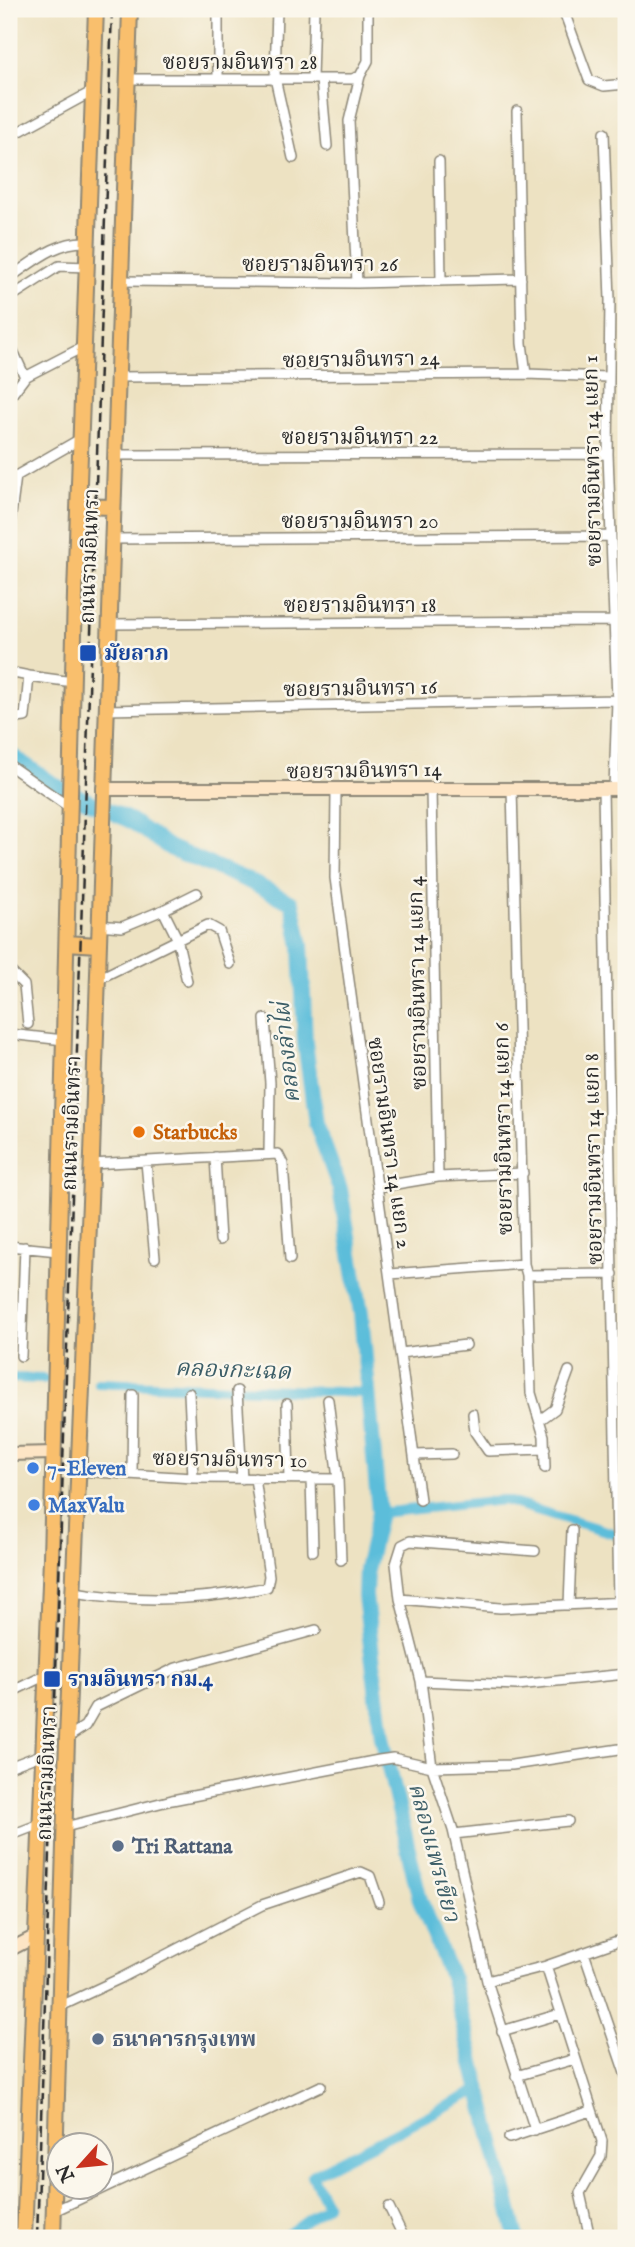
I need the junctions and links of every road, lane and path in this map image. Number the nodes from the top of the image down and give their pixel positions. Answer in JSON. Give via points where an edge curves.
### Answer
{"nodes":[{"id":1,"x":96,"y":9,"type":"edge"},
{"id":2,"x":130,"y":9,"type":"edge"},
{"id":3,"x":218,"y":9,"type":"edge"},
{"id":4,"x":277,"y":9,"type":"edge"},
{"id":5,"x":314,"y":9,"type":"edge"},
{"id":6,"x":368,"y":9,"type":"edge"},
{"id":7,"x":563,"y":9,"type":"edge"},
{"id":8,"x":218,"y":78,"type":"junction"},
{"id":9,"x":275,"y":78,"type":"junction"},
{"id":10,"x":356,"y":78,"type":"junction"},
{"id":11,"x":128,"y":79,"type":"junction"},
{"id":12,"x":316,"y":79,"type":"junction"},
{"id":13,"x":626,"y":84,"type":"edge"},
{"id":14,"x":93,"y":91,"type":"junction"},
{"id":15,"x":517,"y":111,"type":"dead end"},
{"id":16,"x":604,"y":133,"type":"dead end"},
{"id":17,"x":9,"y":137,"type":"edge"},
{"id":18,"x":327,"y":146,"type":"dead end"},
{"id":19,"x":293,"y":158,"type":"dead end"},
{"id":20,"x":439,"y":161,"type":"dead end"},
{"id":21,"x":88,"y":242,"type":"junction"},
{"id":22,"x":88,"y":267,"type":"junction"},
{"id":23,"x":9,"y":278,"type":"edge"},
{"id":24,"x":521,"y":279,"type":"junction"},
{"id":25,"x":118,"y":281,"type":"junction"},
{"id":26,"x":441,"y":281,"type":"junction"},
{"id":27,"x":357,"y":283,"type":"junction"},
{"id":28,"x":9,"y":298,"type":"edge"},
{"id":29,"x":9,"y":342,"type":"edge"},
{"id":30,"x":85,"y":346,"type":"junction"},
{"id":31,"x":526,"y":374,"type":"junction"},
{"id":32,"x":25,"y":377,"type":"junction"},
{"id":33,"x":116,"y":377,"type":"junction"},
{"id":34,"x":607,"y":377,"type":"junction"},
{"id":35,"x":9,"y":398,"type":"edge"},
{"id":36,"x":82,"y":438,"type":"junction"},
{"id":37,"x":608,"y":454,"type":"junction"},
{"id":38,"x":113,"y":455,"type":"junction"},
{"id":39,"x":12,"y":478,"type":"edge"},
{"id":40,"x":79,"y":506,"type":"junction"},
{"id":41,"x":111,"y":507,"type":"junction"},
{"id":42,"x":9,"y":530,"type":"edge"},
{"id":43,"x":610,"y":536,"type":"junction"},
{"id":44,"x":110,"y":539,"type":"junction"},
{"id":45,"x":613,"y":621,"type":"junction"},
{"id":46,"x":108,"y":624,"type":"junction"},
{"id":47,"x":9,"y":672,"type":"edge"},
{"id":48,"x":29,"y":676,"type":"junction"},
{"id":49,"x":73,"y":682,"type":"junction"},
{"id":50,"x":617,"y":700,"type":"junction"},
{"id":51,"x":105,"y":710,"type":"junction"},
{"id":52,"x":9,"y":713,"type":"edge"},
{"id":53,"x":9,"y":765,"type":"edge"},
{"id":54,"x":512,"y":788,"type":"junction"},
{"id":55,"x":431,"y":789,"type":"junction"},
{"id":56,"x":615,"y":789,"type":"edge"},
{"id":57,"x":336,"y":791,"type":"junction"},
{"id":58,"x":103,"y":796,"type":"junction"},
{"id":59,"x":70,"y":798,"type":"junction"},
{"id":60,"x":197,"y":893,"type":"dead end"},
{"id":61,"x":163,"y":911,"type":"junction"},
{"id":62,"x":98,"y":925,"type":"junction"},
{"id":63,"x":177,"y":938,"type":"junction"},
{"id":64,"x":67,"y":943,"type":"junction"},
{"id":65,"x":97,"y":945,"type":"junction"},
{"id":66,"x":230,"y":964,"type":"dead end"},
{"id":67,"x":9,"y":970,"type":"edge"},
{"id":68,"x":96,"y":980,"type":"junction"},
{"id":69,"x":187,"y":981,"type":"dead end"},
{"id":70,"x":265,"y":1019,"type":"dead end"},
{"id":71,"x":28,"y":1024,"type":"dead end"},
{"id":72,"x":9,"y":1034,"type":"edge"},
{"id":73,"x":64,"y":1040,"type":"junction"},
{"id":74,"x":269,"y":1152,"type":"junction"},
{"id":75,"x":215,"y":1157,"type":"junction"},
{"id":76,"x":146,"y":1161,"type":"junction"},
{"id":77,"x":91,"y":1164,"type":"junction"},
{"id":78,"x":523,"y":1173,"type":"junction"},
{"id":79,"x":438,"y":1177,"type":"junction"},
{"id":80,"x":378,"y":1187,"type":"junction"},
{"id":81,"x":220,"y":1240,"type":"dead end"},
{"id":82,"x":9,"y":1246,"type":"edge"},
{"id":83,"x":25,"y":1247,"type":"junction"},
{"id":84,"x":58,"y":1251,"type":"junction"},
{"id":85,"x":155,"y":1258,"type":"dead end"},
{"id":86,"x":290,"y":1259,"type":"dead end"},
{"id":87,"x":524,"y":1264,"type":"junction"},
{"id":88,"x":390,"y":1274,"type":"junction"},
{"id":89,"x":613,"y":1274,"type":"junction"},
{"id":90,"x":527,"y":1275,"type":"junction"},
{"id":91,"x":466,"y":1345,"type":"dead end"},
{"id":92,"x":400,"y":1353,"type":"junction"},
{"id":93,"x":20,"y":1356,"type":"dead end"},
{"id":94,"x":614,"y":1361,"type":"junction"},
{"id":95,"x":626,"y":1362,"type":"edge"},
{"id":96,"x":569,"y":1371,"type":"dead end"},
{"id":97,"x":237,"y":1391,"type":"dead end"},
{"id":98,"x":189,"y":1393,"type":"dead end"},
{"id":99,"x":133,"y":1395,"type":"dead end"},
{"id":100,"x":328,"y":1400,"type":"dead end"},
{"id":101,"x":286,"y":1404,"type":"dead end"},
{"id":102,"x":473,"y":1414,"type":"dead end"},
{"id":103,"x":540,"y":1420,"type":"junction"},
{"id":104,"x":545,"y":1449,"type":"junction"},
{"id":105,"x":54,"y":1453,"type":"junction"},
{"id":106,"x":9,"y":1454,"type":"edge"},
{"id":107,"x":452,"y":1454,"type":"dead end"},
{"id":108,"x":415,"y":1455,"type":"junction"},
{"id":109,"x":545,"y":1468,"type":"dead end"},
{"id":110,"x":79,"y":1471,"type":"junction"},
{"id":111,"x":132,"y":1474,"type":"junction"},
{"id":112,"x":193,"y":1478,"type":"junction"},
{"id":113,"x":255,"y":1478,"type":"junction"},
{"id":114,"x":311,"y":1478,"type":"junction"},
{"id":115,"x":242,"y":1479,"type":"junction"},
{"id":116,"x":289,"y":1479,"type":"junction"},
{"id":117,"x":338,"y":1479,"type":"junction"},
{"id":118,"x":420,"y":1500,"type":"dead end"},
{"id":119,"x":572,"y":1530,"type":"dead end"},
{"id":120,"x":313,"y":1551,"type":"dead end"},
{"id":121,"x":535,"y":1551,"type":"dead end"},
{"id":122,"x":341,"y":1560,"type":"dead end"},
{"id":123,"x":74,"y":1592,"type":"junction"},
{"id":124,"x":400,"y":1599,"type":"junction"},
{"id":125,"x":622,"y":1602,"type":"edge"},
{"id":126,"x":569,"y":1605,"type":"junction"},
{"id":127,"x":316,"y":1630,"type":"dead end"},
{"id":128,"x":626,"y":1674,"type":"edge"},
{"id":129,"x":46,"y":1675,"type":"junction"},
{"id":130,"x":421,"y":1681,"type":"junction"},
{"id":131,"x":9,"y":1693,"type":"edge"},
{"id":132,"x":67,"y":1738,"type":"junction"},
{"id":133,"x":626,"y":1748,"type":"edge"},
{"id":134,"x":43,"y":1754,"type":"junction"},
{"id":135,"x":9,"y":1767,"type":"edge"},
{"id":136,"x":432,"y":1767,"type":"junction"},
{"id":137,"x":568,"y":1821,"type":"dead end"},
{"id":138,"x":40,"y":1824,"type":"junction"},
{"id":139,"x":65,"y":1827,"type":"junction"},
{"id":140,"x":454,"y":1834,"type":"junction"},
{"id":141,"x":9,"y":1836,"type":"edge"},
{"id":142,"x":379,"y":1902,"type":"dead end"},
{"id":143,"x":36,"y":1936,"type":"junction"},
{"id":144,"x":626,"y":1938,"type":"edge"},
{"id":145,"x":9,"y":1950,"type":"edge"},
{"id":146,"x":584,"y":1953,"type":"junction"},
{"id":147,"x":545,"y":1966,"type":"junction"},
{"id":148,"x":487,"y":1981,"type":"junction"},
{"id":149,"x":61,"y":2006,"type":"junction"},
{"id":150,"x":560,"y":2014,"type":"junction"},
{"id":151,"x":502,"y":2031,"type":"junction"},
{"id":152,"x":575,"y":2059,"type":"junction"},
{"id":153,"x":626,"y":2076,"type":"edge"},
{"id":154,"x":516,"y":2077,"type":"junction"},
{"id":155,"x":321,"y":2087,"type":"dead end"},
{"id":156,"x":592,"y":2110,"type":"junction"},
{"id":157,"x":535,"y":2130,"type":"junction"},
{"id":158,"x":509,"y":2138,"type":"dead end"},
{"id":159,"x":389,"y":2207,"type":"dead end"},
{"id":160,"x":54,"y":2211,"type":"junction"},
{"id":161,"x":9,"y":2232,"type":"edge"},
{"id":162,"x":24,"y":2237,"type":"edge"},
{"id":163,"x":53,"y":2238,"type":"edge"},
{"id":164,"x":404,"y":2238,"type":"edge"},
{"id":165,"x":590,"y":2238,"type":"edge"}],
"edges":[{"from":1,"to":14,"type":"main road","name":"ถนนรามอินทรา"},
{"from":2,"to":11,"type":"main road","name":"ถนนรามอินทรา"},
{"from":3,"to":8,"type":"street"},
{"from":4,"to":9,"type":"street"},
{"from":5,"to":12,"type":"street"},
{"from":6,"to":10,"type":"street","via":[[368,61]]},
{"from":7,"to":13,"type":"street","via":[[584,72],[595,85]]},
{"from":8,"to":9,"type":"street","name":"ซอยรามอินทรา 28"},
{"from":8,"to":11,"type":"street","name":"ซอยรามอินทรา 28"},
{"from":9,"to":12,"type":"street","name":"ซอยรามอินทรา 28"},
{"from":9,"to":19,"type":"street"},
{"from":10,"to":12,"type":"street","name":"ซอยรามอินทรา 28"},
{"from":10,"to":27,"type":"street","via":[[349,121]]},
{"from":11,"to":25,"type":"main road","name":"ถนนรามอินทรา"},
{"from":12,"to":18,"type":"street"},
{"from":14,"to":17,"type":"street"},
{"from":14,"to":21,"type":"main road","name":"ถนนรามอินทรา"},
{"from":15,"to":24,"type":"street"},
{"from":16,"to":34,"type":"street","name":"ซอยรามอินทรา 14 แยก 1","via":[[610,300]]},
{"from":20,"to":26,"type":"street"},
{"from":21,"to":22,"type":"main road","name":"ถนนรามอินทรา"},
{"from":21,"to":23,"type":"street","via":[[52,249]]},
{"from":22,"to":28,"type":"street","via":[[59,266]]},
{"from":22,"to":30,"type":"main road","name":"ถนนรามอินทรา"},
{"from":24,"to":26,"type":"street","name":"ซอยรามอินทรา 26"},
{"from":24,"to":31,"type":"street"},
{"from":25,"to":27,"type":"street","name":"ซอยรามอินทรา 26"},
{"from":25,"to":33,"type":"main road","name":"ถนนรามอินทรา"},
{"from":26,"to":27,"type":"street","name":"ซอยรามอินทรา 26"},
{"from":29,"to":32,"type":"street"},
{"from":30,"to":32,"type":"street"},
{"from":30,"to":36,"type":"main road","name":"ถนนรามอินทรา"},
{"from":31,"to":33,"type":"street","name":"ซอยรามอินทรา 24"},
{"from":31,"to":34,"type":"street","name":"ซอยรามอินทรา 24"},
{"from":32,"to":35,"type":"street"},
{"from":33,"to":38,"type":"main road","name":"ถนนรามอินทรา"},
{"from":34,"to":37,"type":"street","name":"ซอยรามอินทรา 14 แยก 1"},
{"from":36,"to":39,"type":"street"},
{"from":36,"to":40,"type":"main road","name":"ถนนรามอินทรา"},
{"from":37,"to":38,"type":"street","name":"ซอยรามอินทรา 22"},
{"from":37,"to":43,"type":"street","name":"ซอยรามอินทรา 14 แยก 1"},
{"from":38,"to":41,"type":"main road","name":"ถนนรามอินทรา"},
{"from":39,"to":42,"type":"street"},
{"from":40,"to":41,"type":"main road"},
{"from":40,"to":49,"type":"main road","name":"ถนนรามอินทรา"},
{"from":41,"to":44,"type":"main road","name":"ถนนรามอินทรา"},
{"from":43,"to":44,"type":"street","name":"ซอยรามอินทรา 20"},
{"from":43,"to":45,"type":"street","name":"ซอยรามอินทรา 14 แยก 1"},
{"from":44,"to":46,"type":"main road","name":"ถนนรามอินทรา"},
{"from":45,"to":46,"type":"street","name":"ซอยรามอินทรา 18"},
{"from":45,"to":50,"type":"street","name":"ซอยรามอินทรา 14 แยก 1"},
{"from":46,"to":51,"type":"main road","name":"ถนนรามอินทรา"},
{"from":47,"to":48,"type":"street"},
{"from":48,"to":49,"type":"street"},
{"from":48,"to":52,"type":"street","via":[[25,717]]},
{"from":49,"to":59,"type":"main road","name":"ถนนรามอินทรา"},
{"from":50,"to":51,"type":"street","name":"ซอยรามอินทรา 16"},
{"from":50,"to":56,"type":"street","name":"ซอยรามอินทรา 14 แยก 1"},
{"from":51,"to":58,"type":"main road","name":"ถนนรามอินทรา"},
{"from":53,"to":59,"type":"street"},
{"from":54,"to":55,"type":"street","name":"ซอยรามอินทรา 14"},
{"from":54,"to":56,"type":"street","name":"ซอยรามอินทรา 14"},
{"from":54,"to":78,"type":"street","name":"ซอยรามอินทรา 14 แยก 6"},
{"from":55,"to":57,"type":"street","name":"ซอยรามอินทรา 14"},
{"from":55,"to":79,"type":"street","name":"ซอยรามอินทรา 14 แยก 4"},
{"from":56,"to":89,"type":"street","name":"ซอยรามอินทรา 14 แยก 8"},
{"from":57,"to":58,"type":"street","name":"ซอยรามอินทรา 14"},
{"from":57,"to":80,"type":"street","name":"ซอยรามอินทรา 14 แยก 2","via":[[335,878]]},
{"from":58,"to":62,"type":"main road","name":"ถนนรามอินทรา"},
{"from":59,"to":64,"type":"main road","name":"ถนนรามอินทรา"},
{"from":60,"to":61,"type":"street"},
{"from":61,"to":62,"type":"street","via":[[122,927]]},
{"from":61,"to":63,"type":"street"},
{"from":62,"to":65,"type":"main road","name":"ถนนรามอินทรา"},
{"from":63,"to":66,"type":"street","via":[[215,926]]},
{"from":63,"to":68,"type":"street"},
{"from":63,"to":69,"type":"street"},
{"from":64,"to":65,"type":"main road"},
{"from":64,"to":73,"type":"main road","name":"ถนนรามอินทรา"},
{"from":65,"to":68,"type":"main road","name":"ถนนรามอินทรา"},
{"from":67,"to":71,"type":"street","via":[[23,985]]},
{"from":68,"to":77,"type":"main road","name":"ถนนรามอินทรา"},
{"from":70,"to":74,"type":"street"},
{"from":72,"to":73,"type":"street"},
{"from":73,"to":84,"type":"main road","name":"ถนนรามอินทรา"},
{"from":74,"to":75,"type":"street"},
{"from":74,"to":86,"type":"street","via":[[282,1158]]},
{"from":75,"to":76,"type":"street"},
{"from":75,"to":81,"type":"street"},
{"from":76,"to":77,"type":"street"},
{"from":76,"to":85,"type":"street"},
{"from":77,"to":110,"type":"main road","name":"ถนนรามอินทรา"},
{"from":78,"to":79,"type":"street"},
{"from":78,"to":87,"type":"street","name":"ซอยรามอินทรา 14 แยก 6"},
{"from":79,"to":80,"type":"street"},
{"from":80,"to":88,"type":"street","name":"ซอยรามอินทรา 14 แยก 2"},
{"from":82,"to":83,"type":"street"},
{"from":83,"to":84,"type":"street"},
{"from":83,"to":93,"type":"street"},
{"from":84,"to":105,"type":"main road","name":"ถนนรามอินทรา"},
{"from":87,"to":88,"type":"street"},
{"from":87,"to":90,"type":"street","name":"ซอยรามอินทรา 14 แยก 6"},
{"from":88,"to":92,"type":"street","name":"ซอยรามอินทรา 14 แยก 2"},
{"from":89,"to":90,"type":"street"},
{"from":89,"to":94,"type":"street","name":"ซอยรามอินทรา 14 แยก 8"},
{"from":90,"to":103,"type":"street","name":"ซอยรามอินทรา 14 แยก 6","via":[[531,1393]]},
{"from":91,"to":92,"type":"street"},
{"from":92,"to":108,"type":"street","name":"ซอยรามอินทรา 14 แยก 2"},
{"from":94,"to":95,"type":"street"},
{"from":94,"to":125,"type":"street","name":"ซอยรามอินทรา 14 แยก 8"},
{"from":96,"to":103,"type":"street","via":[[555,1409]]},
{"from":97,"to":115,"type":"street"},
{"from":98,"to":112,"type":"street"},
{"from":99,"to":111,"type":"street"},
{"from":100,"to":117,"type":"street","name":"ซอยรามอินทรา 10"},
{"from":101,"to":116,"type":"street"},
{"from":102,"to":104,"type":"street","via":[[475,1432],[488,1451]]},
{"from":103,"to":104,"type":"street","name":"ซอยรามอินทรา 14 แยก 6"},
{"from":104,"to":109,"type":"street","name":"ซอยรามอินทรา 14 แยก 6"},
{"from":105,"to":106,"type":"street"},
{"from":105,"to":129,"type":"main road","name":"ถนนรามอินทรา"},
{"from":107,"to":108,"type":"street"},
{"from":108,"to":118,"type":"street","name":"ซอยรามอินทรา 14 แยก 2"},
{"from":110,"to":111,"type":"street","name":"ซอยรามอินทรา 10"},
{"from":110,"to":123,"type":"main road","name":"ถนนรามอินทรา"},
{"from":111,"to":112,"type":"street","name":"ซอยรามอินทรา 10"},
{"from":112,"to":115,"type":"street","name":"ซอยรามอินทรา 10"},
{"from":113,"to":115,"type":"street","name":"ซอยรามอินทรา 10"},
{"from":113,"to":116,"type":"street","name":"ซอยรามอินทรา 10"},
{"from":113,"to":123,"type":"street","via":[[267,1587],[216,1598],[173,1600]]},
{"from":114,"to":116,"type":"street","name":"ซอยรามอินทรา 10"},
{"from":114,"to":117,"type":"street","name":"ซอยรามอินทรา 10"},
{"from":114,"to":120,"type":"street"},
{"from":117,"to":122,"type":"street","name":"ซอยรามอินทรา 10"},
{"from":119,"to":126,"type":"street"},
{"from":121,"to":124,"type":"street","via":[[410,1541],[398,1551]]},
{"from":123,"to":132,"type":"main road","name":"ถนนรามอินทรา"},
{"from":124,"to":126,"type":"street","via":[[500,1608]]},
{"from":124,"to":130,"type":"street"},
{"from":125,"to":126,"type":"street"},
{"from":127,"to":132,"type":"street","via":[[176,1668],[96,1706],[85,1726]]},
{"from":128,"to":130,"type":"street","via":[[517,1685]]},
{"from":129,"to":131,"type":"street"},
{"from":129,"to":134,"type":"main road","name":"ถนนรามอินทรา"},
{"from":130,"to":136,"type":"street"},
{"from":132,"to":139,"type":"main road","name":"ถนนรามอินทรา"},
{"from":133,"to":136,"type":"street","via":[[512,1765]]},
{"from":134,"to":135,"type":"street"},
{"from":134,"to":138,"type":"main road","name":"ถนนรามอินทรา"},
{"from":136,"to":139,"type":"street","via":[[393,1758],[379,1760],[185,1797]]},
{"from":136,"to":140,"type":"street"},
{"from":137,"to":140,"type":"street"},
{"from":138,"to":141,"type":"street"},
{"from":138,"to":143,"type":"main road","name":"ถนนรามอินทรา"},
{"from":139,"to":149,"type":"main road","name":"ถนนรามอินทรา"},
{"from":140,"to":148,"type":"street"},
{"from":142,"to":149,"type":"street","via":[[370,1876],[361,1872],[262,1905]]},
{"from":143,"to":145,"type":"street"},
{"from":143,"to":162,"type":"main road","name":"ถนนรามอินทรา"},
{"from":144,"to":146,"type":"street"},
{"from":146,"to":147,"type":"street"},
{"from":146,"to":153,"type":"street"},
{"from":147,"to":148,"type":"street"},
{"from":147,"to":150,"type":"street"},
{"from":148,"to":151,"type":"street"},
{"from":149,"to":160,"type":"main road","name":"ถนนรามอินทรา"},
{"from":150,"to":151,"type":"street"},
{"from":150,"to":152,"type":"street"},
{"from":151,"to":154,"type":"street"},
{"from":152,"to":154,"type":"street"},
{"from":152,"to":156,"type":"street"},
{"from":154,"to":157,"type":"street"},
{"from":155,"to":160,"type":"street"},
{"from":156,"to":157,"type":"street"},
{"from":156,"to":165,"type":"street","via":[[603,2148],[580,2193]]},
{"from":157,"to":158,"type":"street"},
{"from":159,"to":164,"type":"street"},
{"from":160,"to":163,"type":"main road","name":"ถนนรามอินทรา"},
{"from":161,"to":162,"type":"street"}]}
